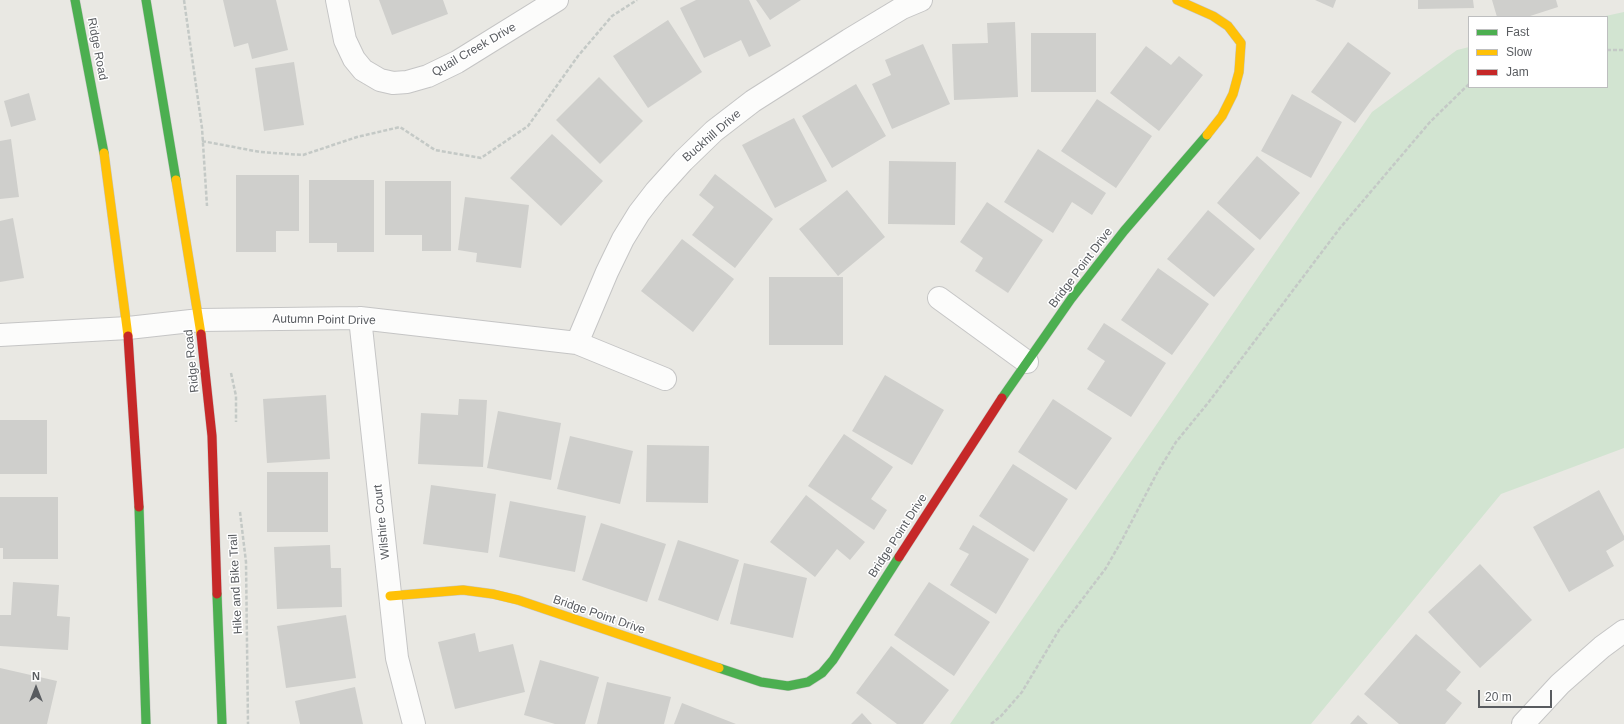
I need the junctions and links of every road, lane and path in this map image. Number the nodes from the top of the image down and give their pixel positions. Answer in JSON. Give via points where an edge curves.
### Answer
{"nodes":[{"id":1,"x":75,"y":0,"type":"edge"},
{"id":2,"x":146,"y":0,"type":"edge"},
{"id":3,"x":184,"y":0,"type":"edge"},
{"id":4,"x":337,"y":0,"type":"edge"},
{"id":5,"x":557,"y":0,"type":"edge"},
{"id":6,"x":637,"y":0,"type":"edge"},
{"id":7,"x":921,"y":0,"type":"edge"},
{"id":8,"x":1177,"y":0,"type":"edge"},
{"id":9,"x":1608,"y":50,"type":"edge"},
{"id":10,"x":1624,"y":50,"type":"edge"},
{"id":11,"x":1468,"y":85,"type":"edge"},
{"id":12,"x":202,"y":140,"type":"junction"},
{"id":13,"x":207,"y":208,"type":"dead end"},
{"id":14,"x":939,"y":298,"type":"dead end"},
{"id":15,"x":360,"y":318,"type":"junction"},
{"id":16,"x":200,"y":320,"type":"junction"},
{"id":17,"x":128,"y":328,"type":"junction"},
{"id":18,"x":0,"y":335,"type":"edge"},
{"id":19,"x":577,"y":343,"type":"junction"},
{"id":20,"x":1027,"y":362,"type":"junction"},
{"id":21,"x":230,"y":366,"type":"dead end"},
{"id":22,"x":665,"y":379,"type":"dead end"},
{"id":23,"x":236,"y":426,"type":"dead end"},
{"id":24,"x":240,"y":508,"type":"dead end"},
{"id":25,"x":390,"y":596,"type":"junction"},
{"id":26,"x":1624,"y":631,"type":"edge"},
{"id":27,"x":146,"y":724,"type":"edge"},
{"id":28,"x":222,"y":724,"type":"edge"},
{"id":29,"x":248,"y":724,"type":"edge"},
{"id":30,"x":414,"y":724,"type":"edge"},
{"id":31,"x":991,"y":724,"type":"edge"},
{"id":32,"x":1523,"y":724,"type":"edge"}],
"edges":[{"from":1,"to":17,"type":"main road","name":"Ridge Road","via":[[101,133]]},
{"from":2,"to":16,"type":"main road","name":"Ridge Road"},
{"from":3,"to":12,"type":"path"},
{"from":4,"to":5,"type":"street","name":"Quail Creek Drive","via":[[346,40],[354,59],[363,70],[380,80],[393,83],[428,76],[457,62]]},
{"from":6,"to":12,"type":"path","via":[[612,16],[597,33],[528,126],[481,158],[435,150],[400,127],[357,137],[303,155],[260,152]]},
{"from":7,"to":19,"type":"street","name":"Buckhill Drive","via":[[902,8],[753,101],[714,131],[683,161],[639,213],[623,239]]},
{"from":8,"to":20,"type":"main road","name":"Bridge Point Drive","via":[[1228,26],[1242,43],[1239,72],[1233,94],[1222,116],[1124,231]]},
{"from":9,"to":10,"type":"path"},
{"from":11,"to":31,"type":"path","via":[[1430,122],[1340,228],[1176,442],[1106,568],[1059,630],[1022,692]]},
{"from":12,"to":13,"type":"path"},
{"from":14,"to":20,"type":"street"},
{"from":15,"to":16,"type":"street","name":"Autumn Point Drive"},
{"from":15,"to":19,"type":"street","name":"Autumn Point Drive"},
{"from":15,"to":25,"type":"street","name":"Wilshire Court"},
{"from":16,"to":17,"type":"street","name":"Autumn Point Drive"},
{"from":16,"to":28,"type":"main road","name":"Ridge Road","via":[[212,436]]},
{"from":17,"to":18,"type":"street","name":"Autumn Point Drive"},
{"from":17,"to":27,"type":"main road","name":"Ridge Road","via":[[140,528]]},
{"from":19,"to":22,"type":"street","name":"Autumn Point Drive"},
{"from":20,"to":25,"type":"main road","name":"Bridge Point Drive","via":[[833,660],[822,673],[808,682],[788,686],[761,682],[518,600],[493,594],[463,590]]},
{"from":21,"to":23,"type":"path","via":[[236,396]]},
{"from":24,"to":29,"type":"path","name":"Hike and Bike Trail","via":[[246,562]]},
{"from":25,"to":30,"type":"street","name":"Wilshire Court","via":[[397,658]]},
{"from":26,"to":32,"type":"street","via":[[1602,646],[1560,684]]}]}
